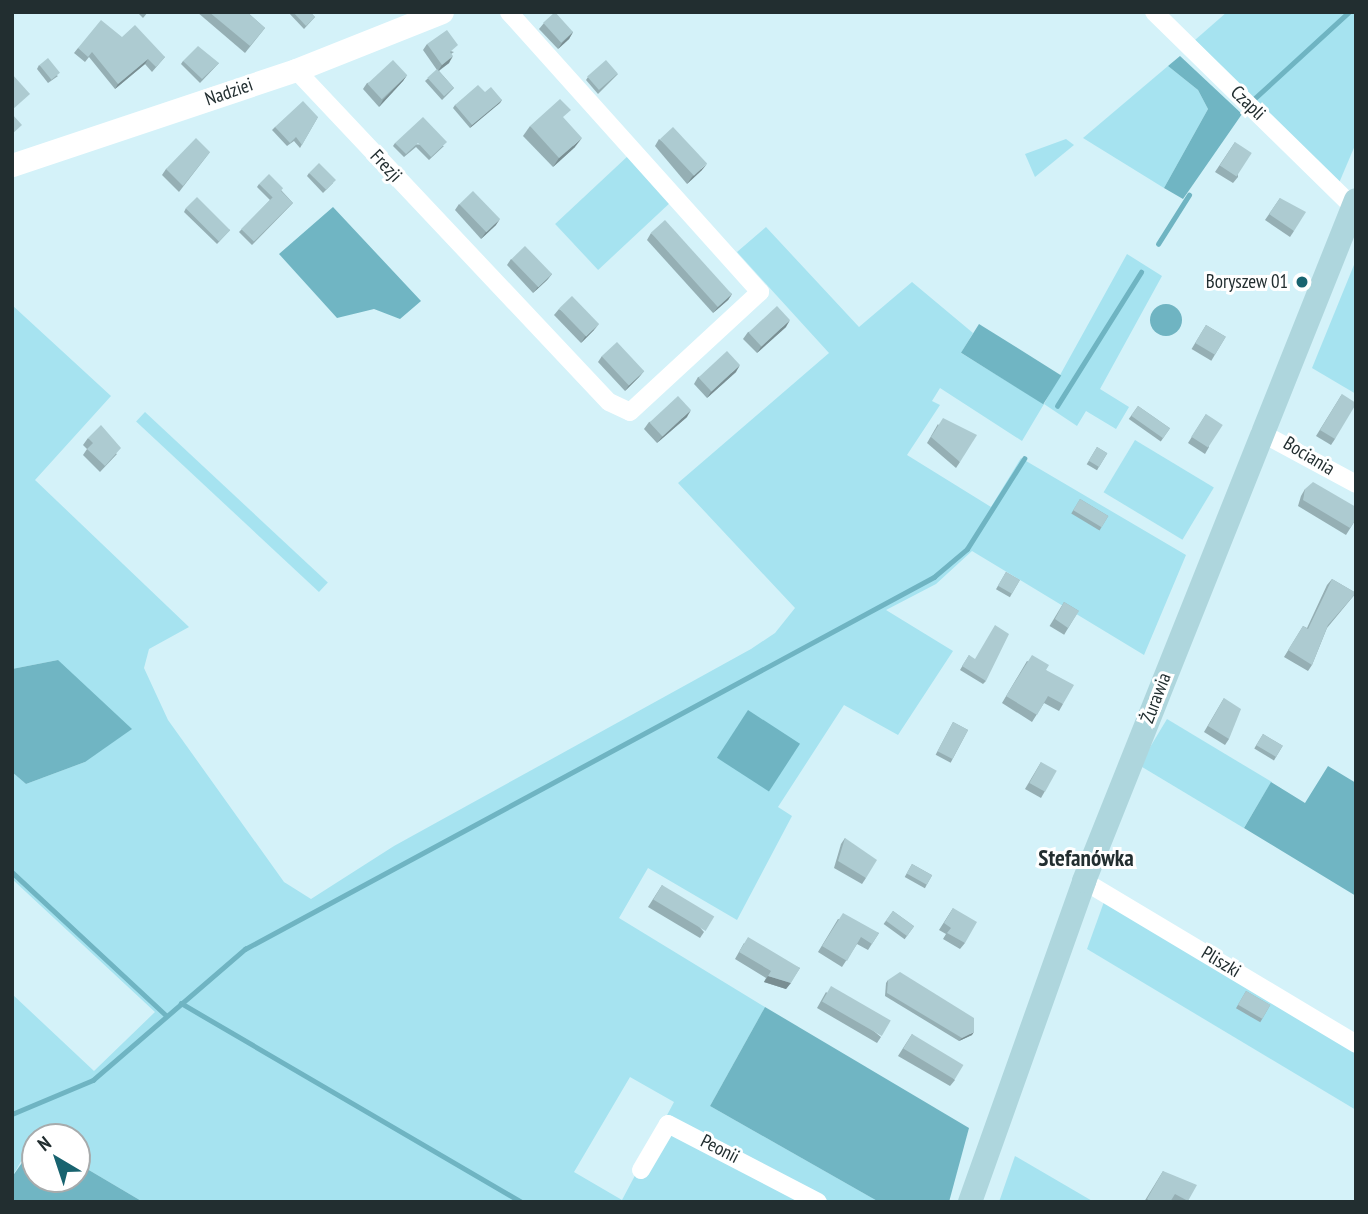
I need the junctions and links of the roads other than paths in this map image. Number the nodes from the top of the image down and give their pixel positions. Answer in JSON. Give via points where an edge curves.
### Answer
{"nodes":[{"id":1,"x":442,"y":12,"type":"edge"},
{"id":2,"x":509,"y":12,"type":"edge"},
{"id":3,"x":1154,"y":12,"type":"edge"},
{"id":4,"x":296,"y":69,"type":"junction"},
{"id":5,"x":12,"y":165,"type":"edge"},
{"id":6,"x":1350,"y":200,"type":"edge"},
{"id":7,"x":1260,"y":432,"type":"junction"},
{"id":8,"x":1356,"y":484,"type":"edge"},
{"id":9,"x":1084,"y":881,"type":"junction"},
{"id":10,"x":1356,"y":1044,"type":"edge"},
{"id":11,"x":641,"y":1170,"type":"dead end"},
{"id":12,"x":818,"y":1202,"type":"edge"},
{"id":13,"x":971,"y":1202,"type":"edge"}],
"edges":[{"from":1,"to":4,"type":"street","name":"Nadziei"},
{"from":2,"to":4,"type":"street","name":"Frezji","via":[[760,292],[630,412],[609,402]]},
{"from":3,"to":6,"type":"street","name":"Czapli"},
{"from":4,"to":5,"type":"street","name":"Nadziei"},
{"from":6,"to":7,"type":"main road","name":"Żurawia"},
{"from":7,"to":8,"type":"street","name":"Bociania"},
{"from":7,"to":9,"type":"main road","name":"Żurawia"},
{"from":9,"to":10,"type":"street","name":"Pliszki"},
{"from":9,"to":13,"type":"main road","name":"Żurawia"},
{"from":11,"to":12,"type":"street","name":"Peonii","via":[[668,1124]]}]}
